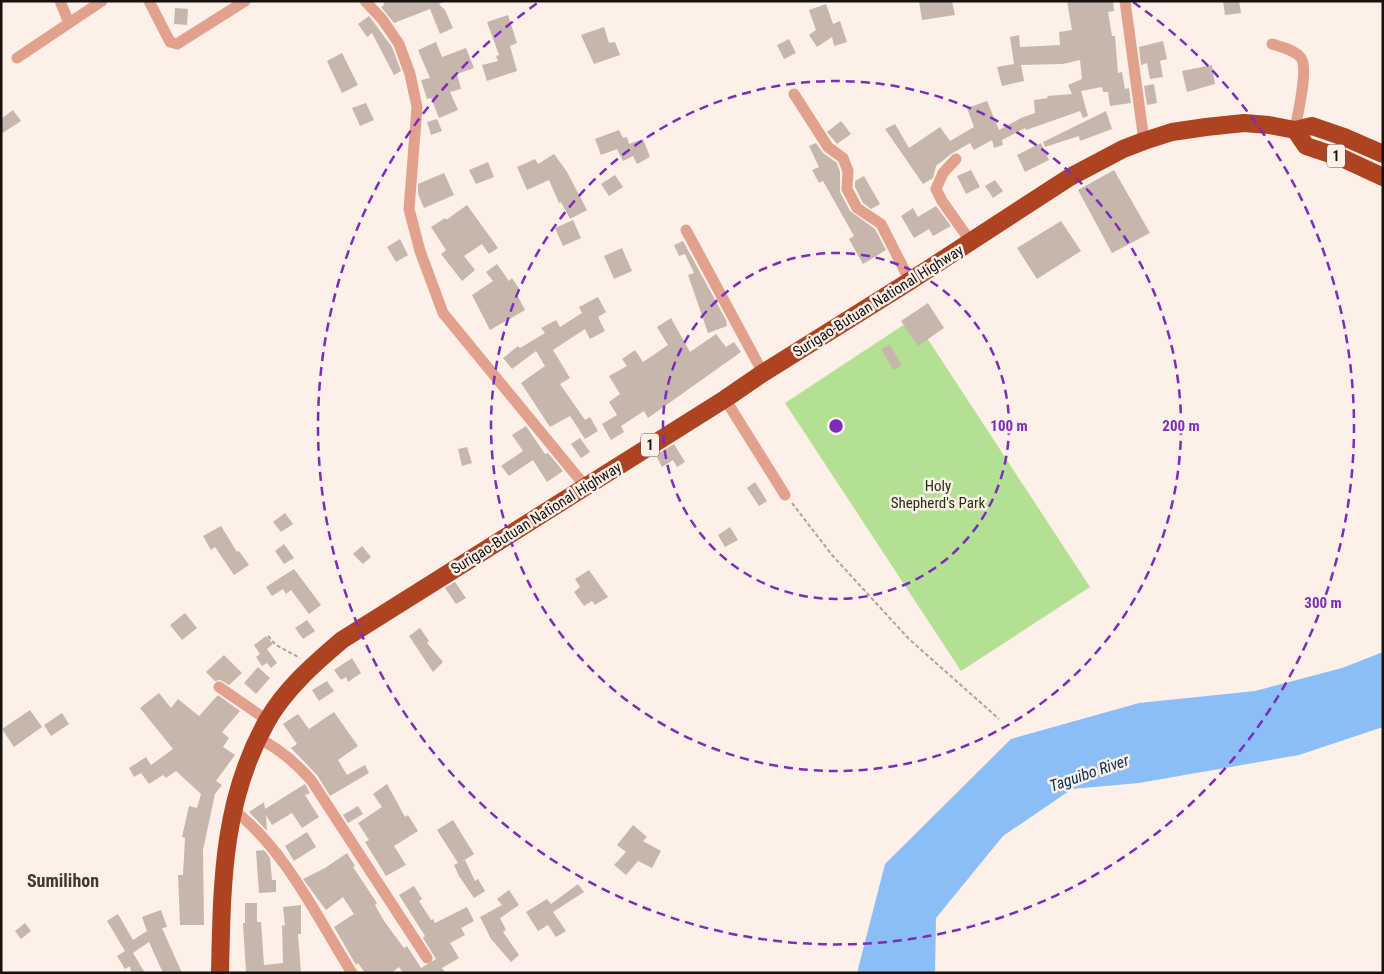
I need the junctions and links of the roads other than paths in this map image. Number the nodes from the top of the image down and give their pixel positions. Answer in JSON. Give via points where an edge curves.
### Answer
{"nodes":[{"id":1,"x":60,"y":1,"type":"edge"},
{"id":2,"x":102,"y":1,"type":"edge"},
{"id":3,"x":149,"y":1,"type":"edge"},
{"id":4,"x":245,"y":1,"type":"edge"},
{"id":5,"x":365,"y":1,"type":"edge"},
{"id":6,"x":1125,"y":1,"type":"edge"},
{"id":7,"x":70,"y":23,"type":"junction"},
{"id":8,"x":1272,"y":44,"type":"dead end"},
{"id":9,"x":17,"y":58,"type":"dead end"},
{"id":10,"x":794,"y":94,"type":"dead end"},
{"id":11,"x":1295,"y":130,"type":"junction"},
{"id":12,"x":1144,"y":141,"type":"junction"},
{"id":13,"x":1383,"y":154,"type":"edge"},
{"id":14,"x":956,"y":159,"type":"dead end"},
{"id":15,"x":1383,"y":177,"type":"edge"},
{"id":16,"x":686,"y":230,"type":"dead end"},
{"id":17,"x":971,"y":242,"type":"junction"},
{"id":18,"x":910,"y":281,"type":"junction"},
{"id":19,"x":763,"y":373,"type":"junction"},
{"id":20,"x":725,"y":399,"type":"junction"},
{"id":21,"x":585,"y":486,"type":"junction"},
{"id":22,"x":785,"y":495,"type":"road end"},
{"id":23,"x":219,"y":687,"type":"dead end"},
{"id":24,"x":267,"y":720,"type":"junction"},
{"id":25,"x":258,"y":738,"type":"junction"},
{"id":26,"x":232,"y":809,"type":"junction"},
{"id":27,"x":427,"y":958,"type":"dead end"},
{"id":28,"x":220,"y":973,"type":"edge"},
{"id":29,"x":352,"y":973,"type":"edge"}],
"edges":[{"from":1,"to":7,"type":"street"},
{"from":2,"to":7,"type":"street"},
{"from":3,"to":4,"type":"street","via":[[166,36],[177,44]]},
{"from":5,"to":21,"type":"street","via":[[382,18],[399,44],[410,74],[417,107],[409,209],[420,251],[443,313]]},
{"from":6,"to":12,"type":"street"},
{"from":7,"to":9,"type":"street"},
{"from":8,"to":11,"type":"street","via":[[1301,58],[1304,70]]},
{"from":10,"to":18,"type":"street","via":[[828,147],[843,158],[848,171],[847,189],[857,208],[881,224]]},
{"from":11,"to":12,"type":"highway","name":"Surigao-Butuan National Highway","number":"1","via":[[1244,123],[1187,129]]},
{"from":11,"to":13,"type":"highway","name":"Surigao-Butuan National Highway","number":"1","via":[[1312,126]]},
{"from":11,"to":15,"type":"highway","number":"1","via":[[1306,146]]},
{"from":12,"to":17,"type":"highway","name":"Surigao-Butuan National Highway","number":"1","via":[[1070,177]]},
{"from":14,"to":17,"type":"street","via":[[943,173],[936,189]]},
{"from":16,"to":19,"type":"street"},
{"from":17,"to":18,"type":"highway","name":"Surigao-Butuan National Highway","number":"1"},
{"from":18,"to":19,"type":"highway","name":"Surigao-Butuan National Highway","number":"1"},
{"from":19,"to":20,"type":"highway","name":"Surigao-Butuan National Highway","number":"1"},
{"from":20,"to":21,"type":"highway","name":"Surigao-Butuan National Highway","number":"1"},
{"from":20,"to":22,"type":"street"},
{"from":21,"to":24,"type":"highway","name":"Surigao-Butuan National Highway","number":"1","via":[[342,640],[313,664]]},
{"from":23,"to":24,"type":"street"},
{"from":24,"to":25,"type":"highway","name":"Surigao-Butuan National Highway","number":"1"},
{"from":25,"to":26,"type":"highway","name":"Surigao-Butuan National Highway","number":"1"},
{"from":25,"to":27,"type":"street","via":[[278,748],[311,780]]},
{"from":26,"to":28,"type":"highway","name":"Surigao-Butuan National Highway","number":"1","via":[[224,852]]},
{"from":26,"to":29,"type":"street","via":[[282,861]]}]}
